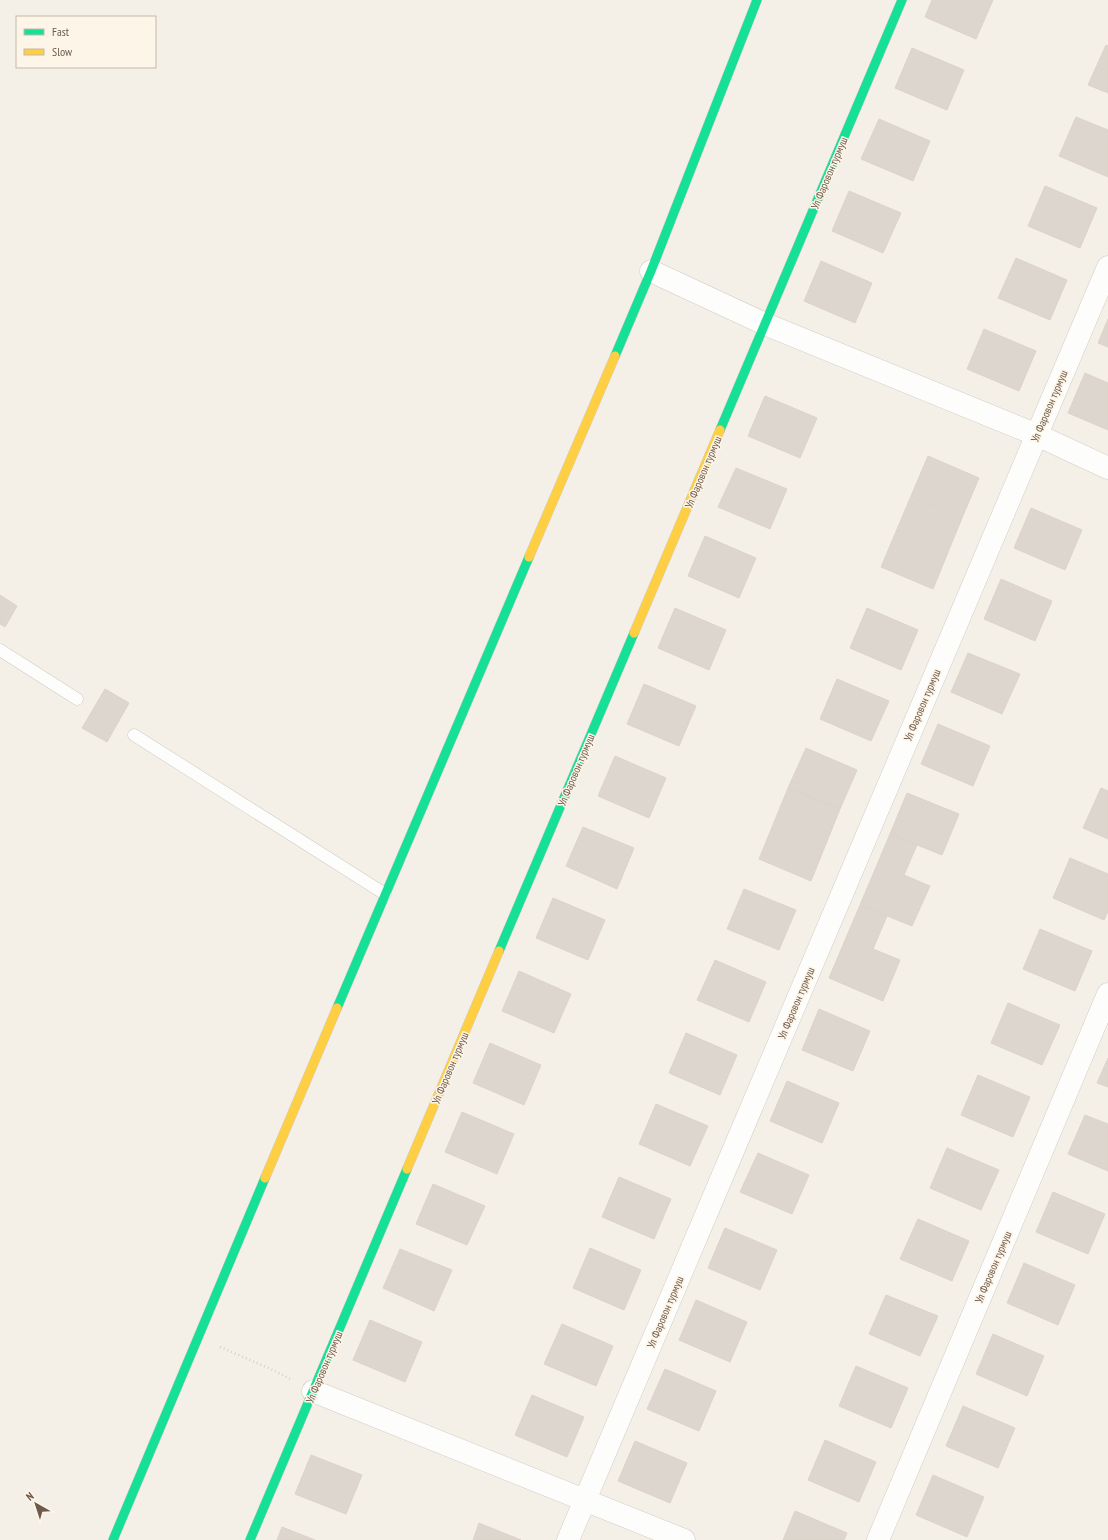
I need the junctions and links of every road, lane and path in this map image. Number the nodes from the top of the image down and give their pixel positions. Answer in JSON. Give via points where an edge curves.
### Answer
{"nodes":[{"id":1,"x":757,"y":0,"type":"edge"},
{"id":2,"x":902,"y":0,"type":"edge"},
{"id":3,"x":1108,"y":267,"type":"edge"},
{"id":4,"x":651,"y":271,"type":"junction"},
{"id":5,"x":765,"y":324,"type":"junction"},
{"id":6,"x":1037,"y":435,"type":"junction"},
{"id":7,"x":1108,"y":468,"type":"edge"},
{"id":8,"x":0,"y":650,"type":"edge"},
{"id":9,"x":77,"y":699,"type":"dead end"},
{"id":10,"x":134,"y":735,"type":"dead end"},
{"id":11,"x":385,"y":894,"type":"junction"},
{"id":12,"x":1108,"y":994,"type":"edge"},
{"id":13,"x":198,"y":1338,"type":"junction"},
{"id":14,"x":314,"y":1391,"type":"junction"},
{"id":15,"x":585,"y":1500,"type":"junction"},
{"id":16,"x":113,"y":1540,"type":"edge"},
{"id":17,"x":250,"y":1540,"type":"edge"},
{"id":18,"x":568,"y":1540,"type":"edge"},
{"id":19,"x":684,"y":1540,"type":"edge"},
{"id":20,"x":878,"y":1540,"type":"edge"}],
"edges":[{"from":1,"to":4,"type":"main road"},
{"from":2,"to":5,"type":"main road","name":"Ул Фаровон турмуш"},
{"from":3,"to":6,"type":"street","name":"Ул Фаровон турмуш"},
{"from":4,"to":5,"type":"street"},
{"from":4,"to":11,"type":"main road"},
{"from":5,"to":6,"type":"street"},
{"from":5,"to":14,"type":"main road","name":"Ул Фаровон турмуш"},
{"from":6,"to":7,"type":"street"},
{"from":6,"to":15,"type":"street","name":"Ул Фаровон турмуш"},
{"from":8,"to":9,"type":"lane"},
{"from":10,"to":11,"type":"lane"},
{"from":11,"to":13,"type":"main road"},
{"from":12,"to":20,"type":"street","name":"Ул Фаровон турмуш"},
{"from":13,"to":14,"type":"path","via":[[273,1370]]},
{"from":13,"to":16,"type":"main road"},
{"from":14,"to":15,"type":"street"},
{"from":14,"to":17,"type":"main road","name":"Ул Фаровон турмуш"},
{"from":15,"to":18,"type":"street","name":"Ул Фаровон турмуш"},
{"from":15,"to":19,"type":"street"}]}
